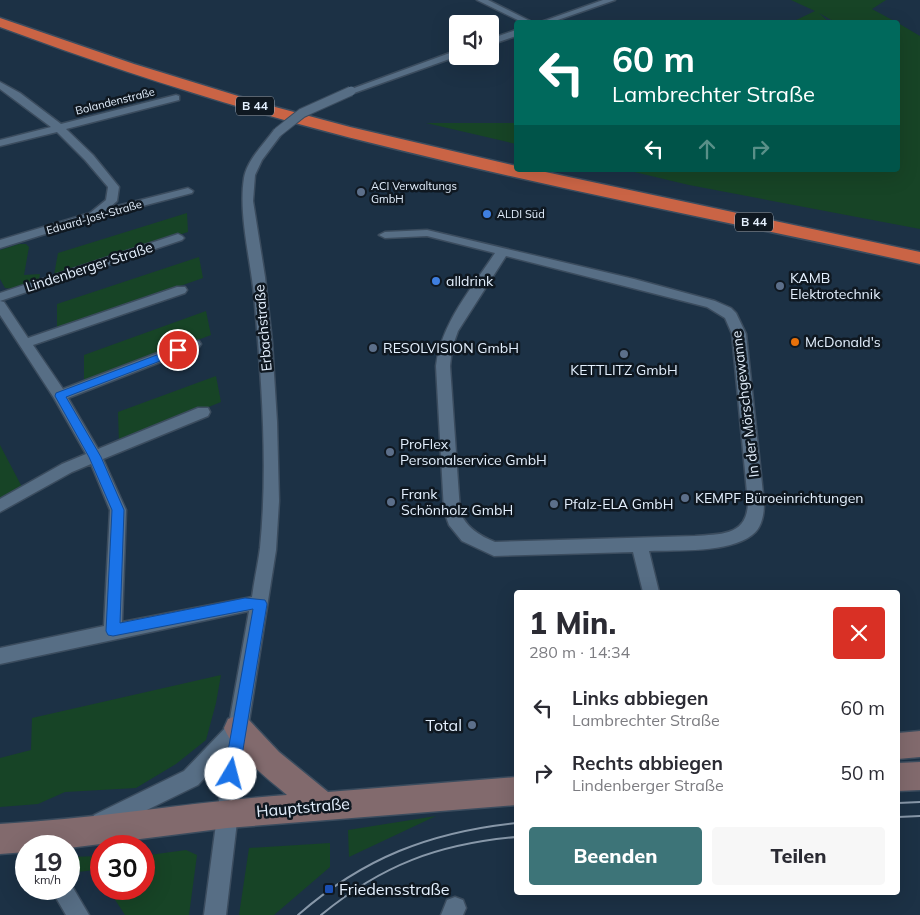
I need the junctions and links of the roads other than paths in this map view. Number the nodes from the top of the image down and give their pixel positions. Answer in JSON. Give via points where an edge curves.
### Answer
{"nodes":[{"id":1,"x":481,"y":0,"type":"edge"},
{"id":2,"x":611,"y":0,"type":"edge"},
{"id":3,"x":0,"y":12,"type":"edge"},
{"id":4,"x":524,"y":20,"type":"edge"},
{"id":5,"x":552,"y":20,"type":"edge"},
{"id":6,"x":0,"y":22,"type":"edge"},
{"id":7,"x":514,"y":34,"type":"edge"},
{"id":8,"x":499,"y":39,"type":"edge"},
{"id":9,"x":449,"y":56,"type":"edge"},
{"id":10,"x":2,"y":87,"type":"edge"},
{"id":11,"x":176,"y":98,"type":"dead end"},
{"id":12,"x":60,"y":128,"type":"junction"},
{"id":13,"x":0,"y":143,"type":"edge"},
{"id":14,"x":514,"y":158,"type":"edge"},
{"id":15,"x":514,"y":169,"type":"edge"},
{"id":16,"x":525,"y":172,"type":"edge"},
{"id":17,"x":580,"y":172,"type":"edge"},
{"id":18,"x":188,"y":191,"type":"dead end"},
{"id":19,"x":93,"y":216,"type":"junction"},
{"id":20,"x":385,"y":235,"type":"dead end"},
{"id":21,"x":178,"y":238,"type":"dead end"},
{"id":22,"x":0,"y":244,"type":"edge"},
{"id":23,"x":920,"y":244,"type":"edge"},
{"id":24,"x":502,"y":252,"type":"junction"},
{"id":25,"x":920,"y":258,"type":"edge"},
{"id":26,"x":181,"y":290,"type":"dead end"},
{"id":27,"x":0,"y":297,"type":"edge"},
{"id":28,"x":0,"y":305,"type":"edge"},
{"id":29,"x":26,"y":343,"type":"junction"},
{"id":30,"x":194,"y":344,"type":"dead end"},
{"id":31,"x":60,"y":396,"type":"junction"},
{"id":32,"x":203,"y":412,"type":"dead end"},
{"id":33,"x":95,"y":457,"type":"junction"},
{"id":34,"x":0,"y":506,"type":"edge"},
{"id":35,"x":639,"y":545,"type":"junction"},
{"id":36,"x":650,"y":590,"type":"edge"},
{"id":37,"x":260,"y":604,"type":"junction"},
{"id":38,"x":113,"y":631,"type":"junction"},
{"id":39,"x":0,"y":656,"type":"edge"},
{"id":40,"x":238,"y":728,"type":"junction"},
{"id":41,"x":920,"y":744,"type":"edge"},
{"id":42,"x":900,"y":746,"type":"edge"},
{"id":43,"x":920,"y":776,"type":"edge"},
{"id":44,"x":900,"y":778,"type":"edge"},
{"id":45,"x":514,"y":791,"type":"edge"},
{"id":46,"x":322,"y":805,"type":"junction"},
{"id":47,"x":227,"y":814,"type":"junction"},
{"id":48,"x":82,"y":831,"type":"junction"},
{"id":49,"x":0,"y":839,"type":"edge"},
{"id":50,"x":69,"y":900,"type":"edge"},
{"id":51,"x":78,"y":915,"type":"edge"},
{"id":52,"x":215,"y":915,"type":"edge"}],
"edges":[{"from":1,"to":4,"type":"street"},
{"from":2,"to":5,"type":"street"},
{"from":3,"to":14,"type":"highway","number":"B 44","via":[[170,70],[369,124]]},
{"from":6,"to":15,"type":"highway","number":"B 44","via":[[159,77],[346,131]]},
{"from":7,"to":8,"type":"street"},
{"from":9,"to":37,"type":"street","name":"Erbachstraße","bridge":true,"via":[[351,91],[302,113],[278,132],[250,175],[246,201],[262,307],[270,422],[271,501]]},
{"from":10,"to":12,"type":"street","name":"Bolandenstraße","via":[[29,103]]},
{"from":11,"to":12,"type":"street","name":"Bolandenstraße"},
{"from":12,"to":13,"type":"street"},
{"from":12,"to":19,"type":"street","name":"Bolandenstraße","via":[[114,187],[111,201]]},
{"from":16,"to":25,"type":"highway","number":"B 44"},
{"from":17,"to":23,"type":"highway","number":"B 44"},
{"from":18,"to":19,"type":"street","name":"Eduard-Jost-Straße"},
{"from":19,"to":22,"type":"street","name":"Eduard-Jost-Straße"},
{"from":20,"to":24,"type":"street","name":"In der Mörschgewanne","via":[[427,233]]},
{"from":21,"to":27,"type":"street","name":"Lindenberger Straße"},
{"from":24,"to":35,"type":"street","name":"In der Mörschgewanne","via":[[456,322],[446,348],[442,375],[450,499],[456,521],[468,536],[494,549]]},
{"from":24,"to":35,"type":"street","name":"In der Mörschgewanne","via":[[711,304],[726,311],[738,328],[756,503],[754,519],[746,531],[728,538]]},
{"from":26,"to":29,"type":"street"},
{"from":28,"to":29,"type":"street"},
{"from":29,"to":31,"type":"street"},
{"from":30,"to":31,"type":"street"},
{"from":31,"to":33,"type":"street"},
{"from":32,"to":33,"type":"street"},
{"from":33,"to":34,"type":"street","via":[[67,468]]},
{"from":33,"to":38,"type":"street","via":[[118,510]]},
{"from":35,"to":36,"type":"street"},
{"from":37,"to":38,"type":"street","via":[[245,604]]},
{"from":37,"to":40,"type":"street","name":"Erbachstraße"},
{"from":38,"to":39,"type":"street"},
{"from":40,"to":46,"type":"main road","via":[[269,762]]},
{"from":40,"to":47,"type":"street","name":"Erbachstraße"},
{"from":40,"to":48,"type":"street","via":[[191,778]]},
{"from":41,"to":42,"type":"main road"},
{"from":43,"to":44,"type":"main road"},
{"from":45,"to":46,"type":"main road","name":"Hauptstraße"},
{"from":46,"to":47,"type":"main road","name":"Hauptstraße"},
{"from":47,"to":48,"type":"main road","name":"Hauptstraße"},
{"from":47,"to":52,"type":"street","name":"Erbachstraße"},
{"from":48,"to":49,"type":"main road","name":"Hauptstraße"},
{"from":50,"to":51,"type":"street"}]}
